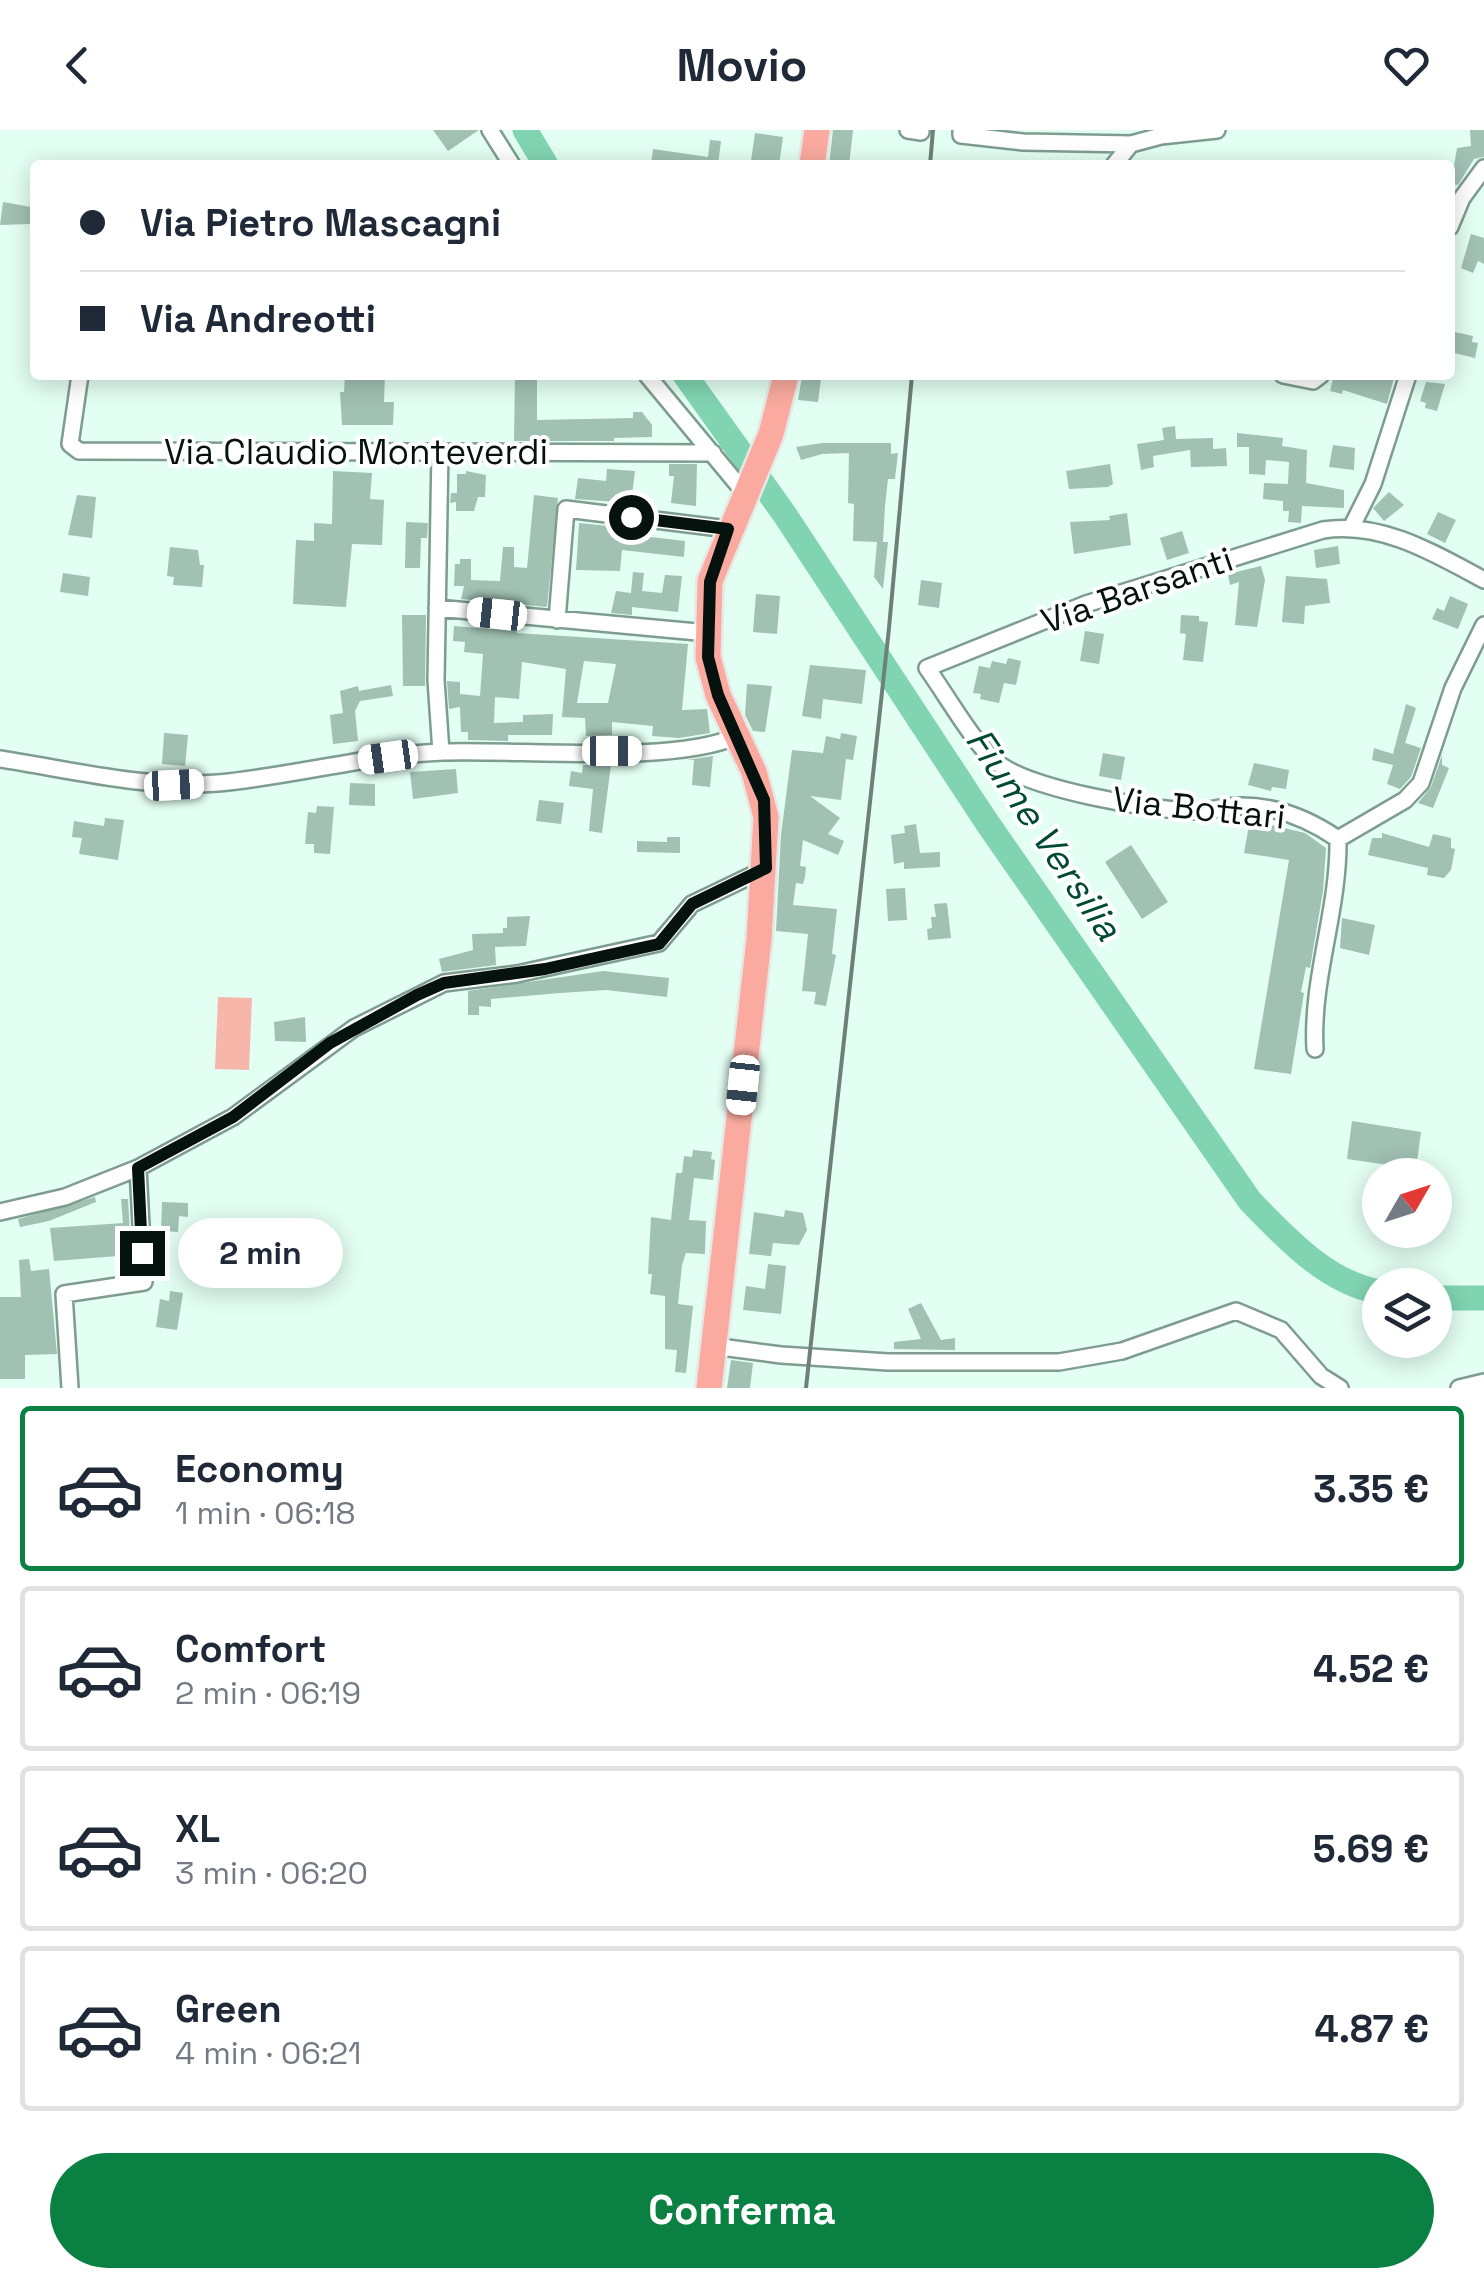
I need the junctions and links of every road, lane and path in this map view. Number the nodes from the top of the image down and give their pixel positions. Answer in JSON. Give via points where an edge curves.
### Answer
{"nodes":[{"id":1,"x":490,"y":130,"type":"edge"},
{"id":2,"x":816,"y":130,"type":"edge"},
{"id":3,"x":1217,"y":130,"type":"edge"},
{"id":4,"x":961,"y":133,"type":"edge"},
{"id":5,"x":1138,"y":138,"type":"edge"},
{"id":6,"x":509,"y":160,"type":"edge"},
{"id":7,"x":813,"y":160,"type":"edge"},
{"id":8,"x":1118,"y":160,"type":"edge"},
{"id":9,"x":1484,"y":168,"type":"edge"},
{"id":10,"x":1455,"y":215,"type":"edge"},
{"id":11,"x":79,"y":380,"type":"edge"},
{"id":12,"x":651,"y":380,"type":"edge"},
{"id":13,"x":785,"y":380,"type":"edge"},
{"id":14,"x":1406,"y":380,"type":"edge"},
{"id":15,"x":440,"y":451,"type":"junction"},
{"id":16,"x":713,"y":453,"type":"junction"},
{"id":17,"x":746,"y":489,"type":"junction"},
{"id":18,"x":1352,"y":526,"type":"junction"},
{"id":19,"x":728,"y":529,"type":"junction"},
{"id":20,"x":1484,"y":580,"type":"edge"},
{"id":21,"x":437,"y":608,"type":"junction"},
{"id":22,"x":557,"y":620,"type":"junction"},
{"id":23,"x":1484,"y":624,"type":"edge"},
{"id":24,"x":708,"y":633,"type":"junction"},
{"id":25,"x":927,"y":668,"type":"joint"},
{"id":26,"x":737,"y":736,"type":"junction"},
{"id":27,"x":441,"y":752,"type":"junction"},
{"id":28,"x":0,"y":759,"type":"edge"},
{"id":29,"x":1338,"y":839,"type":"junction"},
{"id":30,"x":766,"y":868,"type":"junction"},
{"id":31,"x":1315,"y":1049,"type":"dead end"},
{"id":32,"x":138,"y":1168,"type":"junction"},
{"id":33,"x":0,"y":1212,"type":"edge"},
{"id":34,"x":714,"y":1346,"type":"junction"},
{"id":35,"x":1484,"y":1382,"type":"edge"},
{"id":36,"x":70,"y":1388,"type":"edge"},
{"id":37,"x":709,"y":1388,"type":"edge"},
{"id":38,"x":1340,"y":1388,"type":"edge"},
{"id":39,"x":1459,"y":1388,"type":"edge"}],
"edges":[{"from":1,"to":6,"type":"street"},
{"from":2,"to":7,"type":"main road"},
{"from":3,"to":5,"type":"street"},
{"from":4,"to":5,"type":"street","via":[[1024,142]]},
{"from":5,"to":8,"type":"street"},
{"from":9,"to":10,"type":"street"},
{"from":11,"to":15,"type":"street","name":"Via Claudio Monteverdi","via":[[70,444],[79,451]]},
{"from":12,"to":16,"type":"street"},
{"from":13,"to":17,"type":"main road","via":[[771,434]]},
{"from":14,"to":18,"type":"street"},
{"from":15,"to":16,"type":"street","name":"Via Claudio Monteverdi"},
{"from":15,"to":21,"type":"street"},
{"from":16,"to":17,"type":"street"},
{"from":17,"to":19,"type":"main road"},
{"from":18,"to":20,"type":"street","via":[[1412,544]]},
{"from":18,"to":25,"type":"street","name":"Via Barsanti","via":[[1086,604]]},
{"from":19,"to":22,"type":"street","via":[[566,508]]},
{"from":19,"to":24,"type":"main road","via":[[710,582]]},
{"from":21,"to":22,"type":"street"},
{"from":21,"to":27,"type":"street"},
{"from":22,"to":24,"type":"street"},
{"from":23,"to":29,"type":"street","via":[[1420,783],[1405,800]]},
{"from":24,"to":26,"type":"main road","via":[[718,695]]},
{"from":25,"to":29,"type":"street","name":"Via Bottari","via":[[996,762],[1050,786],[1192,812],[1241,806],[1280,812],[1308,819]]},
{"from":26,"to":27,"type":"street","via":[[717,745],[646,751]]},
{"from":26,"to":30,"type":"main road","via":[[764,800]]},
{"from":27,"to":28,"type":"street","via":[[174,785]]},
{"from":29,"to":31,"type":"street","via":[[1339,880],[1313,1017]]},
{"from":30,"to":32,"type":"street","via":[[692,904],[659,944],[444,983],[417,995],[330,1043],[233,1117]]},
{"from":30,"to":34,"type":"main road"},
{"from":32,"to":33,"type":"street","via":[[65,1198]]},
{"from":32,"to":36,"type":"street","via":[[144,1282],[64,1294]]},
{"from":34,"to":37,"type":"main road"},
{"from":34,"to":38,"type":"street","via":[[888,1362],[1059,1362],[1122,1351],[1236,1311],[1281,1330]]},
{"from":35,"to":39,"type":"street"}]}
